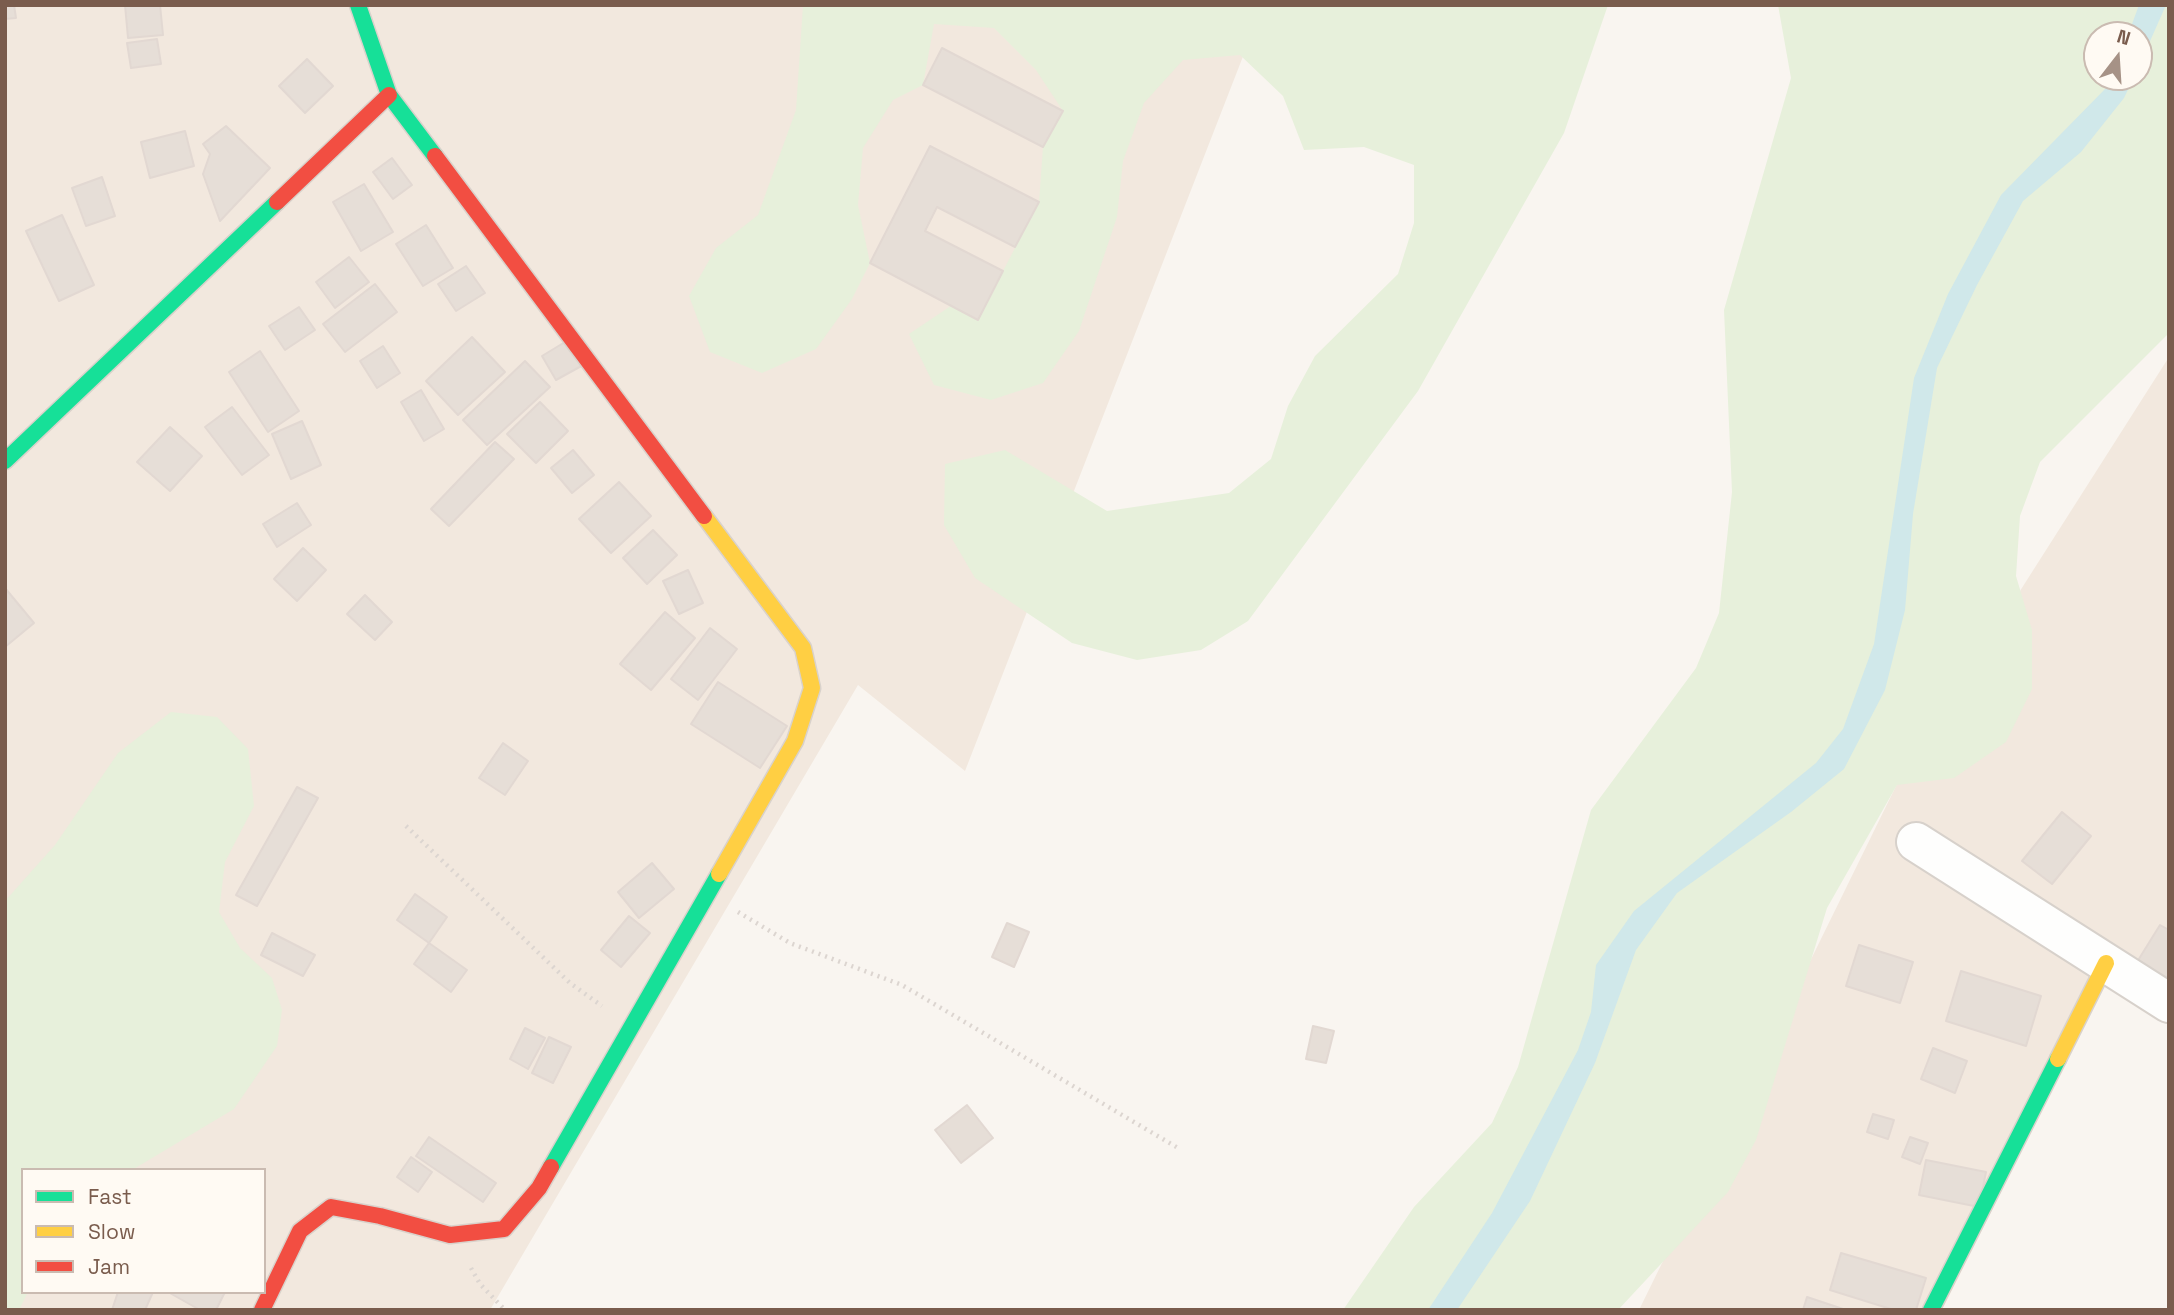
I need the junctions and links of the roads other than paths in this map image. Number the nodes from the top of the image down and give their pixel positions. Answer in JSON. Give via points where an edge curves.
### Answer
{"nodes":[{"id":1,"x":358,"y":5,"type":"edge"},
{"id":2,"x":389,"y":95,"type":"junction"},
{"id":3,"x":5,"y":461,"type":"edge"},
{"id":4,"x":1916,"y":842,"type":"dead end"},
{"id":5,"x":2106,"y":963,"type":"junction"},
{"id":6,"x":2169,"y":1003,"type":"edge"},
{"id":7,"x":262,"y":1310,"type":"edge"},
{"id":8,"x":1931,"y":1310,"type":"edge"}],
"edges":[{"from":1,"to":2,"type":"street"},
{"from":2,"to":3,"type":"street"},
{"from":2,"to":7,"type":"street","via":[[803,648],[812,688],[795,741],[708,894],[539,1188],[504,1229],[450,1235],[331,1207],[300,1231]]},
{"from":4,"to":5,"type":"street"},
{"from":5,"to":6,"type":"street"},
{"from":5,"to":8,"type":"street"}]}
